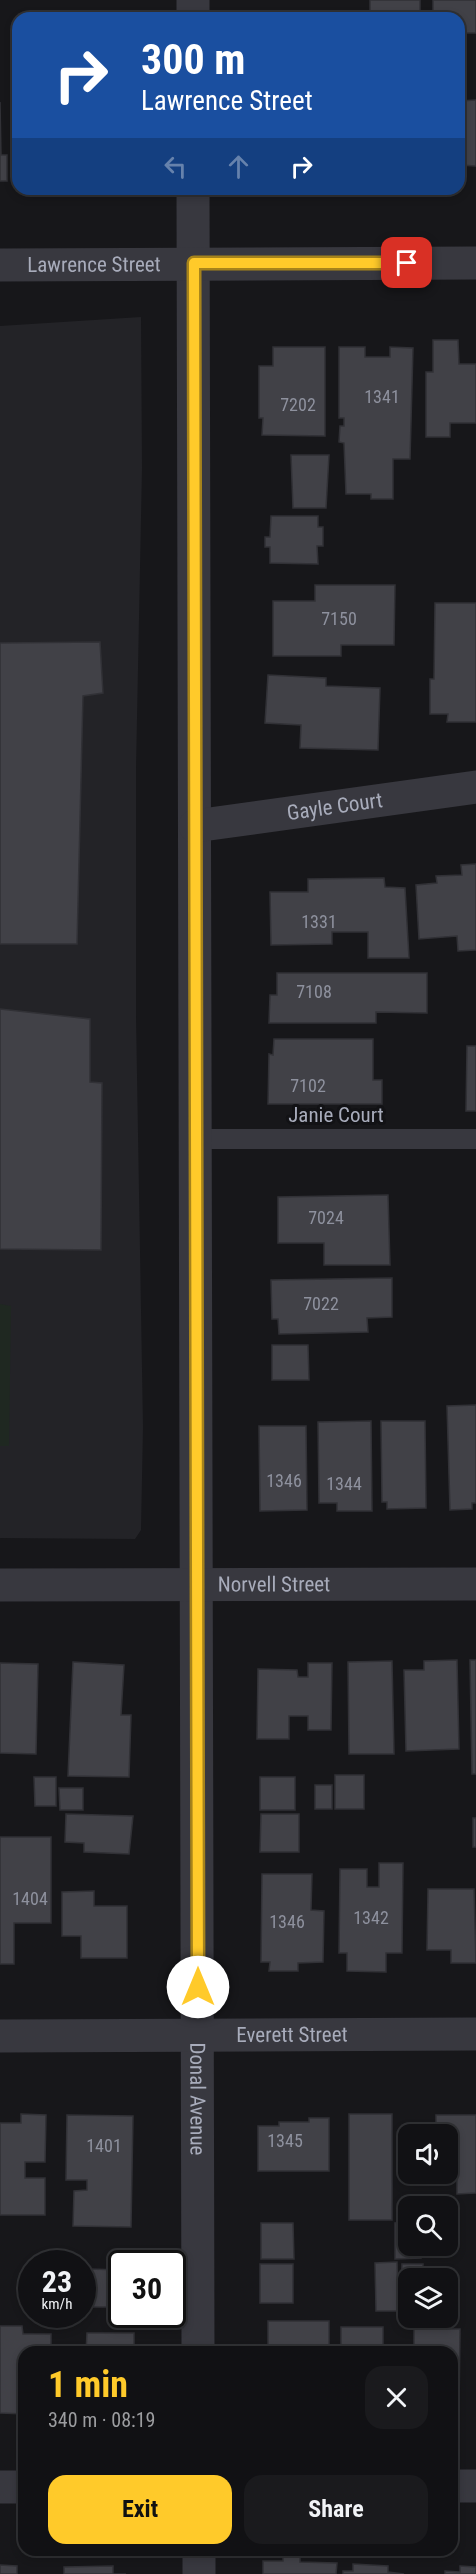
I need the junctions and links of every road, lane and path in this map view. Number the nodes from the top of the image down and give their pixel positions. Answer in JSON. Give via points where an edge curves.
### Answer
{"nodes":[{"id":1,"x":193,"y":195,"type":"edge"},
{"id":2,"x":194,"y":263,"type":"junction"},
{"id":3,"x":476,"y":263,"type":"edge"},
{"id":4,"x":0,"y":265,"type":"edge"},
{"id":5,"x":476,"y":787,"type":"edge"},
{"id":6,"x":195,"y":826,"type":"junction"},
{"id":7,"x":197,"y":1139,"type":"junction"},
{"id":8,"x":476,"y":1139,"type":"edge"},
{"id":9,"x":196,"y":1584,"type":"junction"},
{"id":10,"x":476,"y":1584,"type":"edge"},
{"id":11,"x":0,"y":1585,"type":"edge"},
{"id":12,"x":198,"y":2034,"type":"junction"},
{"id":13,"x":476,"y":2034,"type":"edge"},
{"id":14,"x":0,"y":2036,"type":"edge"},
{"id":15,"x":198,"y":2346,"type":"edge"},
{"id":16,"x":458,"y":2486,"type":"edge"},
{"id":17,"x":476,"y":2486,"type":"edge"},
{"id":18,"x":0,"y":2487,"type":"edge"},
{"id":19,"x":18,"y":2487,"type":"edge"},
{"id":20,"x":199,"y":2556,"type":"edge"},
{"id":21,"x":199,"y":2574,"type":"edge"}],
"edges":[{"from":1,"to":2,"type":"street","name":"Donal Avenue"},
{"from":2,"to":3,"type":"street","name":"Lawrence Street"},
{"from":2,"to":4,"type":"street","name":"Lawrence Street"},
{"from":2,"to":6,"type":"street","name":"Donal Avenue"},
{"from":5,"to":6,"type":"street","name":"Gayle Court"},
{"from":6,"to":7,"type":"street","name":"Donal Avenue"},
{"from":7,"to":8,"type":"lane","name":"Janie Court"},
{"from":7,"to":9,"type":"street","name":"Donal Avenue"},
{"from":9,"to":10,"type":"street","name":"Norvell Street"},
{"from":9,"to":11,"type":"street","name":"Norvell Street"},
{"from":9,"to":12,"type":"street","name":"Donal Avenue"},
{"from":12,"to":13,"type":"street","name":"Everett Street"},
{"from":12,"to":14,"type":"street","name":"Everett Street"},
{"from":12,"to":15,"type":"street","name":"Donal Avenue"},
{"from":16,"to":17,"type":"street"},
{"from":18,"to":19,"type":"street"},
{"from":20,"to":21,"type":"street"}]}
